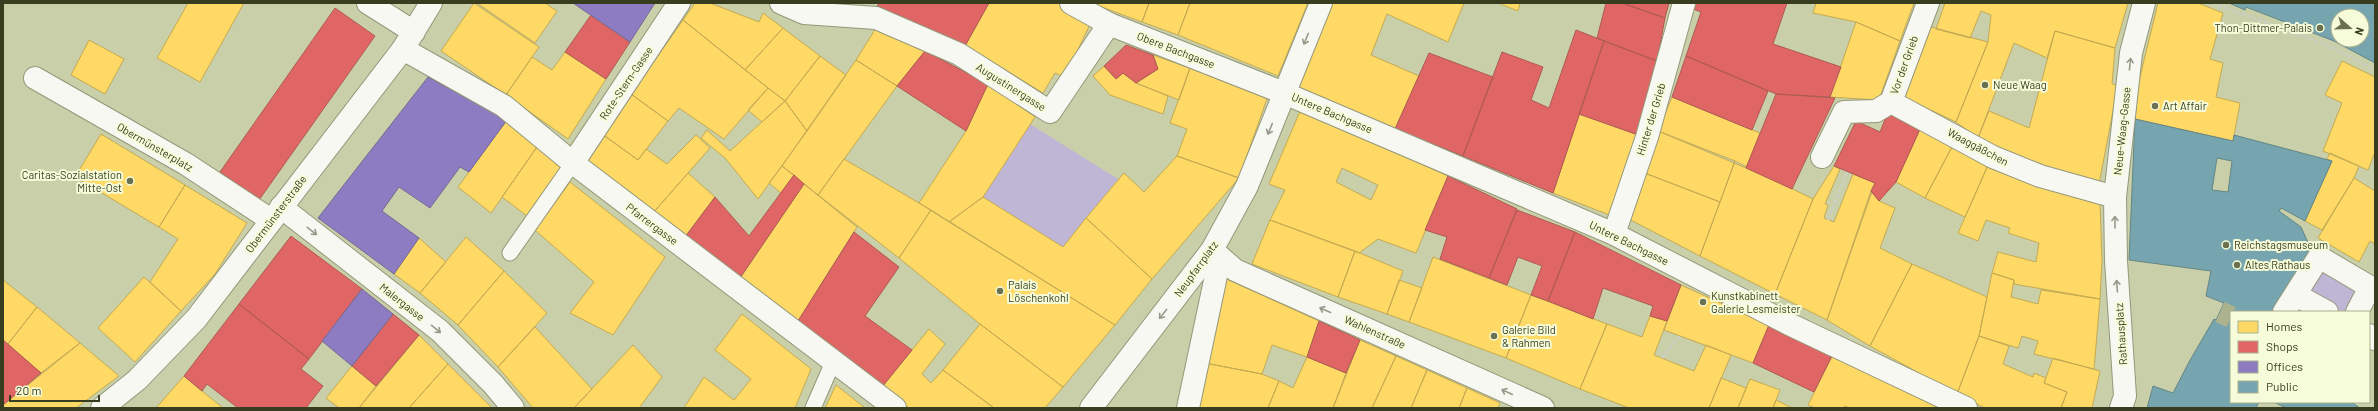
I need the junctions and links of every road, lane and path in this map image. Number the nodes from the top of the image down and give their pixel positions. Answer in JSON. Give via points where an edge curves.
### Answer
{"nodes":[{"id":1,"x":368,"y":3,"type":"edge"},
{"id":2,"x":431,"y":3,"type":"edge"},
{"id":3,"x":679,"y":3,"type":"edge"},
{"id":4,"x":781,"y":3,"type":"edge"},
{"id":5,"x":1071,"y":3,"type":"edge"},
{"id":6,"x":1321,"y":3,"type":"edge"},
{"id":7,"x":1684,"y":3,"type":"edge"},
{"id":8,"x":1928,"y":3,"type":"edge"},
{"id":9,"x":2144,"y":3,"type":"edge"},
{"id":10,"x":2213,"y":3,"type":"edge"},
{"id":11,"x":1109,"y":24,"type":"junction"},
{"id":12,"x":409,"y":41,"type":"junction"},
{"id":13,"x":2375,"y":70,"type":"edge"},
{"id":14,"x":35,"y":78,"type":"dead end"},
{"id":15,"x":1284,"y":93,"type":"junction"},
{"id":16,"x":1891,"y":102,"type":"junction"},
{"id":17,"x":1822,"y":157,"type":"dead end"},
{"id":18,"x":573,"y":163,"type":"junction"},
{"id":19,"x":1847,"y":172,"type":"dead end"},
{"id":20,"x":2115,"y":197,"type":"junction"},
{"id":21,"x":276,"y":214,"type":"junction"},
{"id":22,"x":1828,"y":220,"type":"dead end"},
{"id":23,"x":1614,"y":234,"type":"junction"},
{"id":24,"x":510,"y":253,"type":"dead end"},
{"id":25,"x":1216,"y":253,"type":"junction"},
{"id":26,"x":2116,"y":260,"type":"joint"},
{"id":27,"x":2290,"y":303,"type":"edge"},
{"id":28,"x":2323,"y":311,"type":"edge"},
{"id":29,"x":2358,"y":311,"type":"edge"},
{"id":30,"x":1680,"y":336,"type":"dead end"},
{"id":31,"x":1662,"y":358,"type":"dead end"},
{"id":32,"x":833,"y":362,"type":"junction"},
{"id":33,"x":108,"y":406,"type":"edge"},
{"id":34,"x":513,"y":408,"type":"edge"},
{"id":35,"x":813,"y":408,"type":"edge"},
{"id":36,"x":895,"y":408,"type":"edge"},
{"id":37,"x":1091,"y":408,"type":"edge"},
{"id":38,"x":1188,"y":408,"type":"edge"},
{"id":39,"x":1543,"y":408,"type":"edge"},
{"id":40,"x":1966,"y":408,"type":"edge"},
{"id":41,"x":2121,"y":408,"type":"edge"}],
"edges":[{"from":1,"to":12,"type":"street"},
{"from":2,"to":12,"type":"street","name":"Obermünsterstraße"},
{"from":3,"to":18,"type":"street","name":"Rote-Stern-Gasse"},
{"from":4,"to":11,"type":"street","name":"Augustinergasse","via":[[804,13],[876,18],[959,54],[1050,112]]},
{"from":5,"to":11,"type":"street","name":"Obere Bachgasse"},
{"from":6,"to":15,"type":"street","name":"Neupfarrplatz","one_way":true},
{"from":7,"to":23,"type":"street","name":"Hinter der Grieb","via":[[1647,137]]},
{"from":8,"to":16,"type":"street","name":"Vor der Grieb"},
{"from":20,"to":9,"type":"street","name":"Neue-Waag-Gasse","one_way":true,"via":[[2131,53]]},
{"from":10,"to":13,"type":"path","via":[[2331,47]]},
{"from":11,"to":15,"type":"street","name":"Obere Bachgasse"},
{"from":12,"to":18,"type":"street","name":"Pfarrergasse","via":[[504,106]]},
{"from":12,"to":21,"type":"street","name":"Obermünsterstraße"},
{"from":14,"to":21,"type":"street","name":"Obermünsterplatz"},
{"from":15,"to":23,"type":"street","name":"Untere Bachgasse"},
{"from":15,"to":25,"type":"street","name":"Neupfarrplatz","one_way":true,"via":[[1247,186]]},
{"from":16,"to":17,"type":"street","name":"Vor der Grieb","via":[[1876,111],[1844,112]]},
{"from":16,"to":20,"type":"street","name":"Waaggäßchen","via":[[1993,157],[2040,176]]},
{"from":18,"to":24,"type":"lane"},
{"from":18,"to":32,"type":"street","name":"Pfarrergasse"},
{"from":19,"to":22,"type":"path"},
{"from":26,"to":20,"type":"street","name":"Neue-Waag-Gasse","one_way":true},
{"from":21,"to":33,"type":"street","name":"Obermünsterstraße","via":[[170,349]]},
{"from":21,"to":34,"type":"street","name":"Malergasse","one_way":true,"via":[[440,331]]},
{"from":23,"to":40,"type":"street","name":"Untere Bachgasse","via":[[1782,320]]},
{"from":25,"to":37,"type":"street","name":"Neupfarrplatz","one_way":true},
{"from":25,"to":38,"type":"street","name":"Neupfarrplatz"},
{"from":39,"to":25,"type":"street","name":"Wahlenstraße","one_way":true,"via":[[1235,270]]},
{"from":41,"to":26,"type":"street","name":"Rathausplatz","one_way":true,"via":[[2125,396]]},
{"from":27,"to":28,"type":"street"},
{"from":27,"to":29,"type":"street","via":[[2319,257],[2370,287]]},
{"from":30,"to":31,"type":"path"},
{"from":32,"to":35,"type":"lane"},
{"from":32,"to":36,"type":"street","name":"Pfarrergasse"}]}
